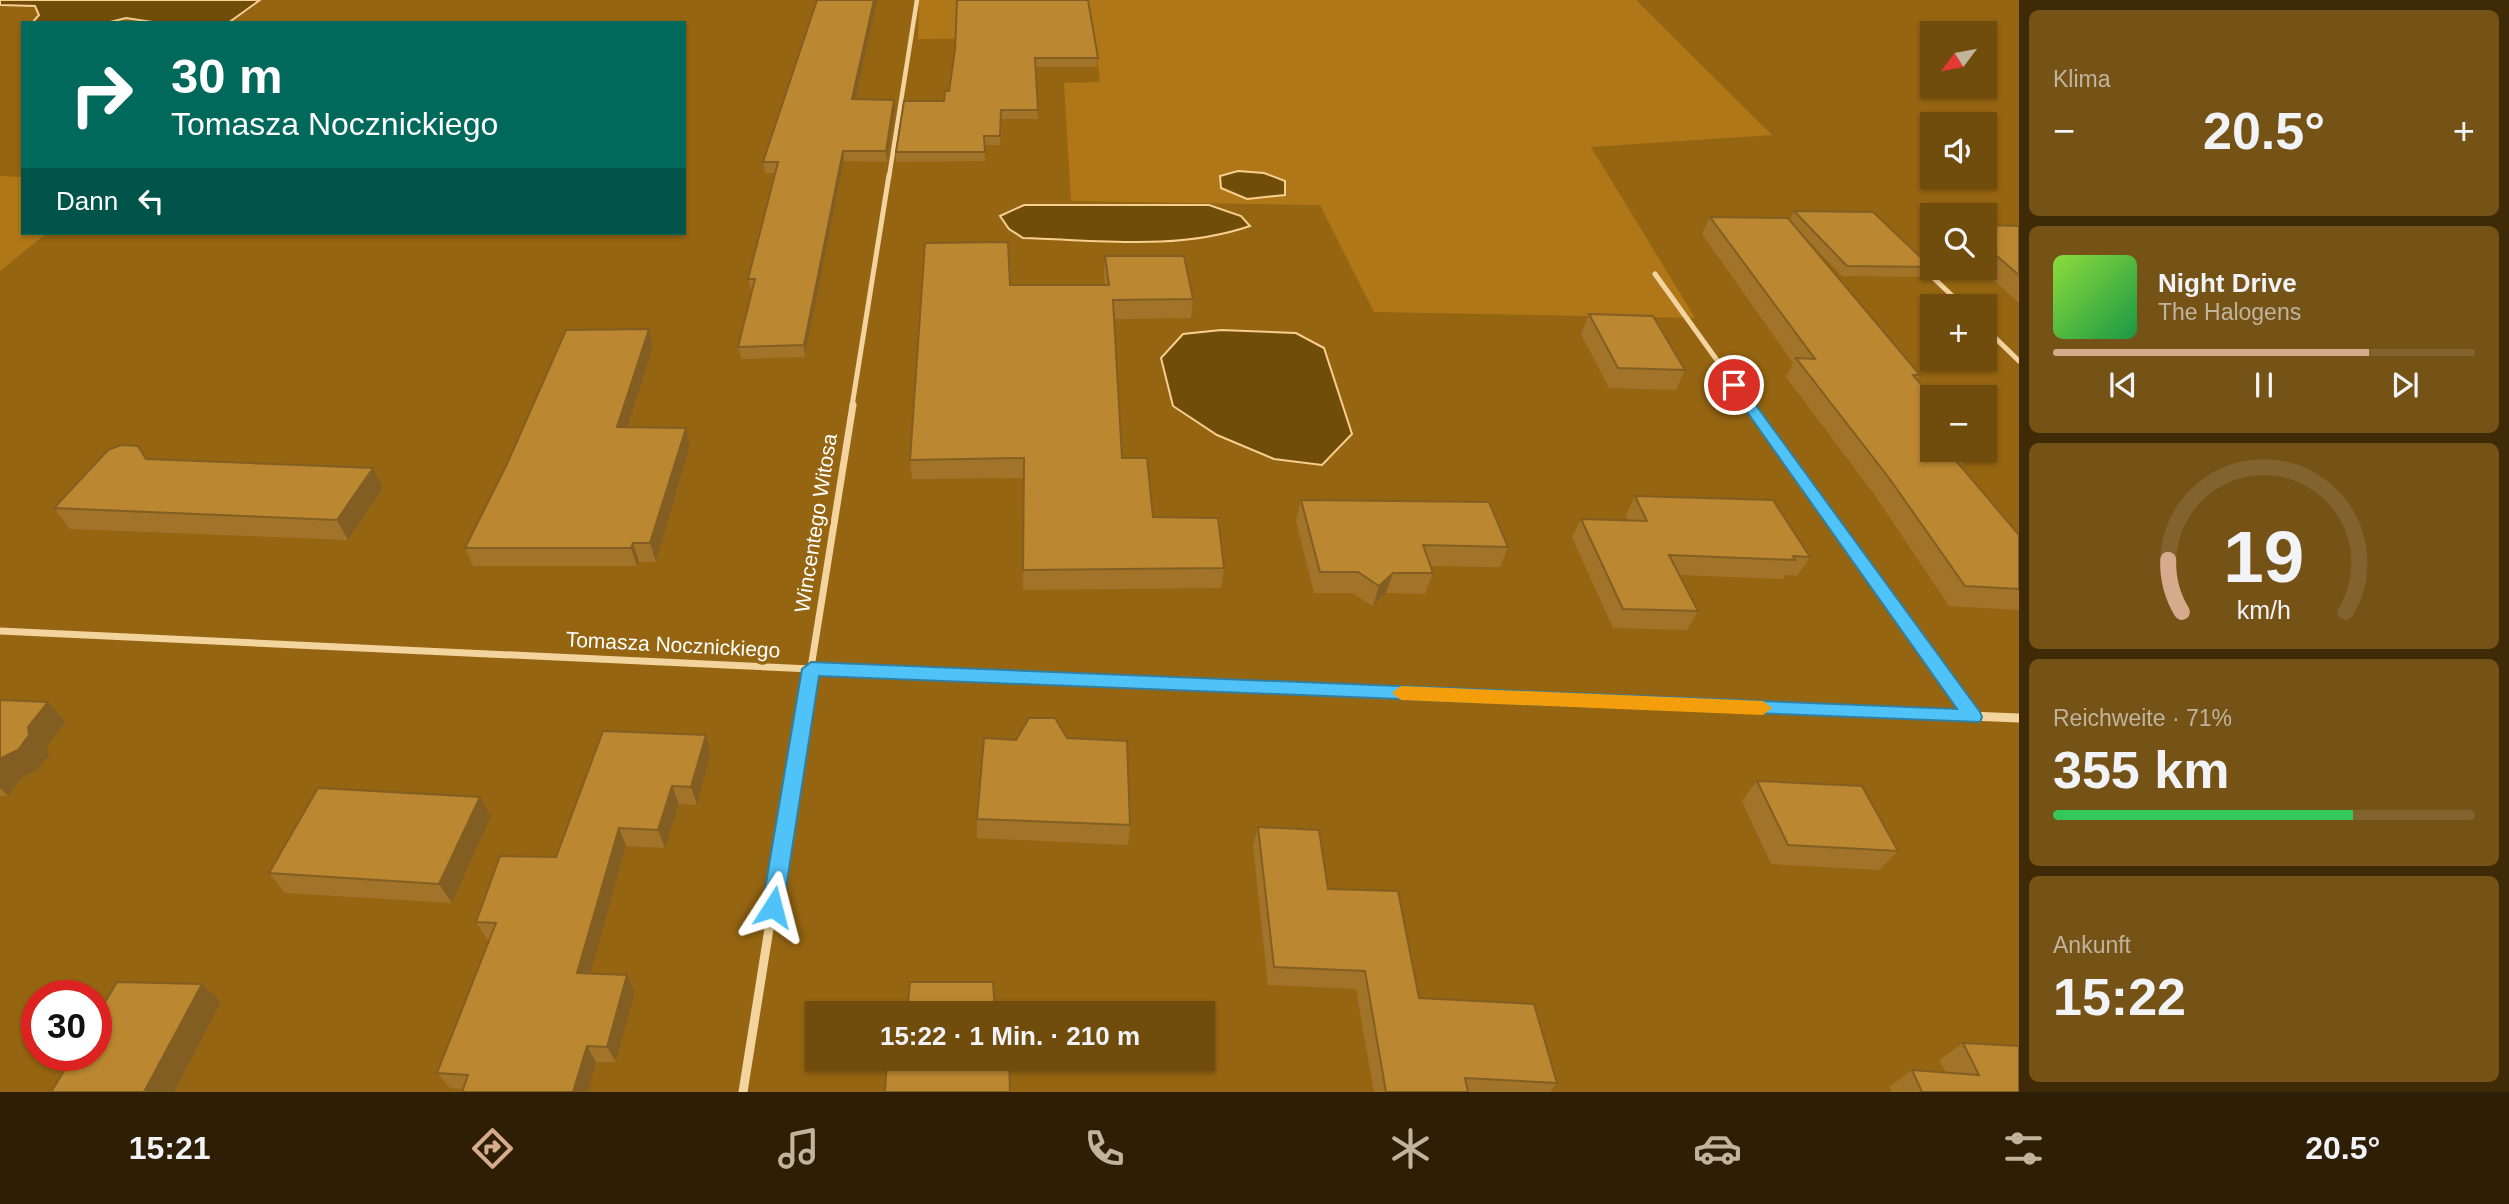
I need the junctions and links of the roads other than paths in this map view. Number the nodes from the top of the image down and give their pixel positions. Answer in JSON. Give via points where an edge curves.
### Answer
{"nodes":[{"id":1,"x":917,"y":0,"type":"edge"},
{"id":2,"x":1917,"y":262,"type":"edge"},
{"id":3,"x":1655,"y":274,"type":"dead end"},
{"id":4,"x":1950,"y":294,"type":"edge"},
{"id":5,"x":1997,"y":339,"type":"edge"},
{"id":6,"x":2019,"y":360,"type":"edge"},
{"id":7,"x":0,"y":631,"type":"edge"},
{"id":8,"x":811,"y":669,"type":"junction"},
{"id":9,"x":1973,"y":717,"type":"junction"},
{"id":10,"x":2019,"y":718,"type":"edge"},
{"id":11,"x":743,"y":1092,"type":"edge"}],
"edges":[{"from":1,"to":8,"type":"street","name":"Wincentego Witosa"},
{"from":2,"to":4,"type":"street"},
{"from":3,"to":9,"type":"street"},
{"from":5,"to":6,"type":"street"},
{"from":7,"to":8,"type":"street","name":"Tomasza Nocznickiego"},
{"from":8,"to":9,"type":"street","name":"Tomasza Nocznickiego"},
{"from":8,"to":11,"type":"street","name":"Wincentego Witosa"},
{"from":9,"to":10,"type":"street","name":"Tomasza Nocznickiego"}]}
